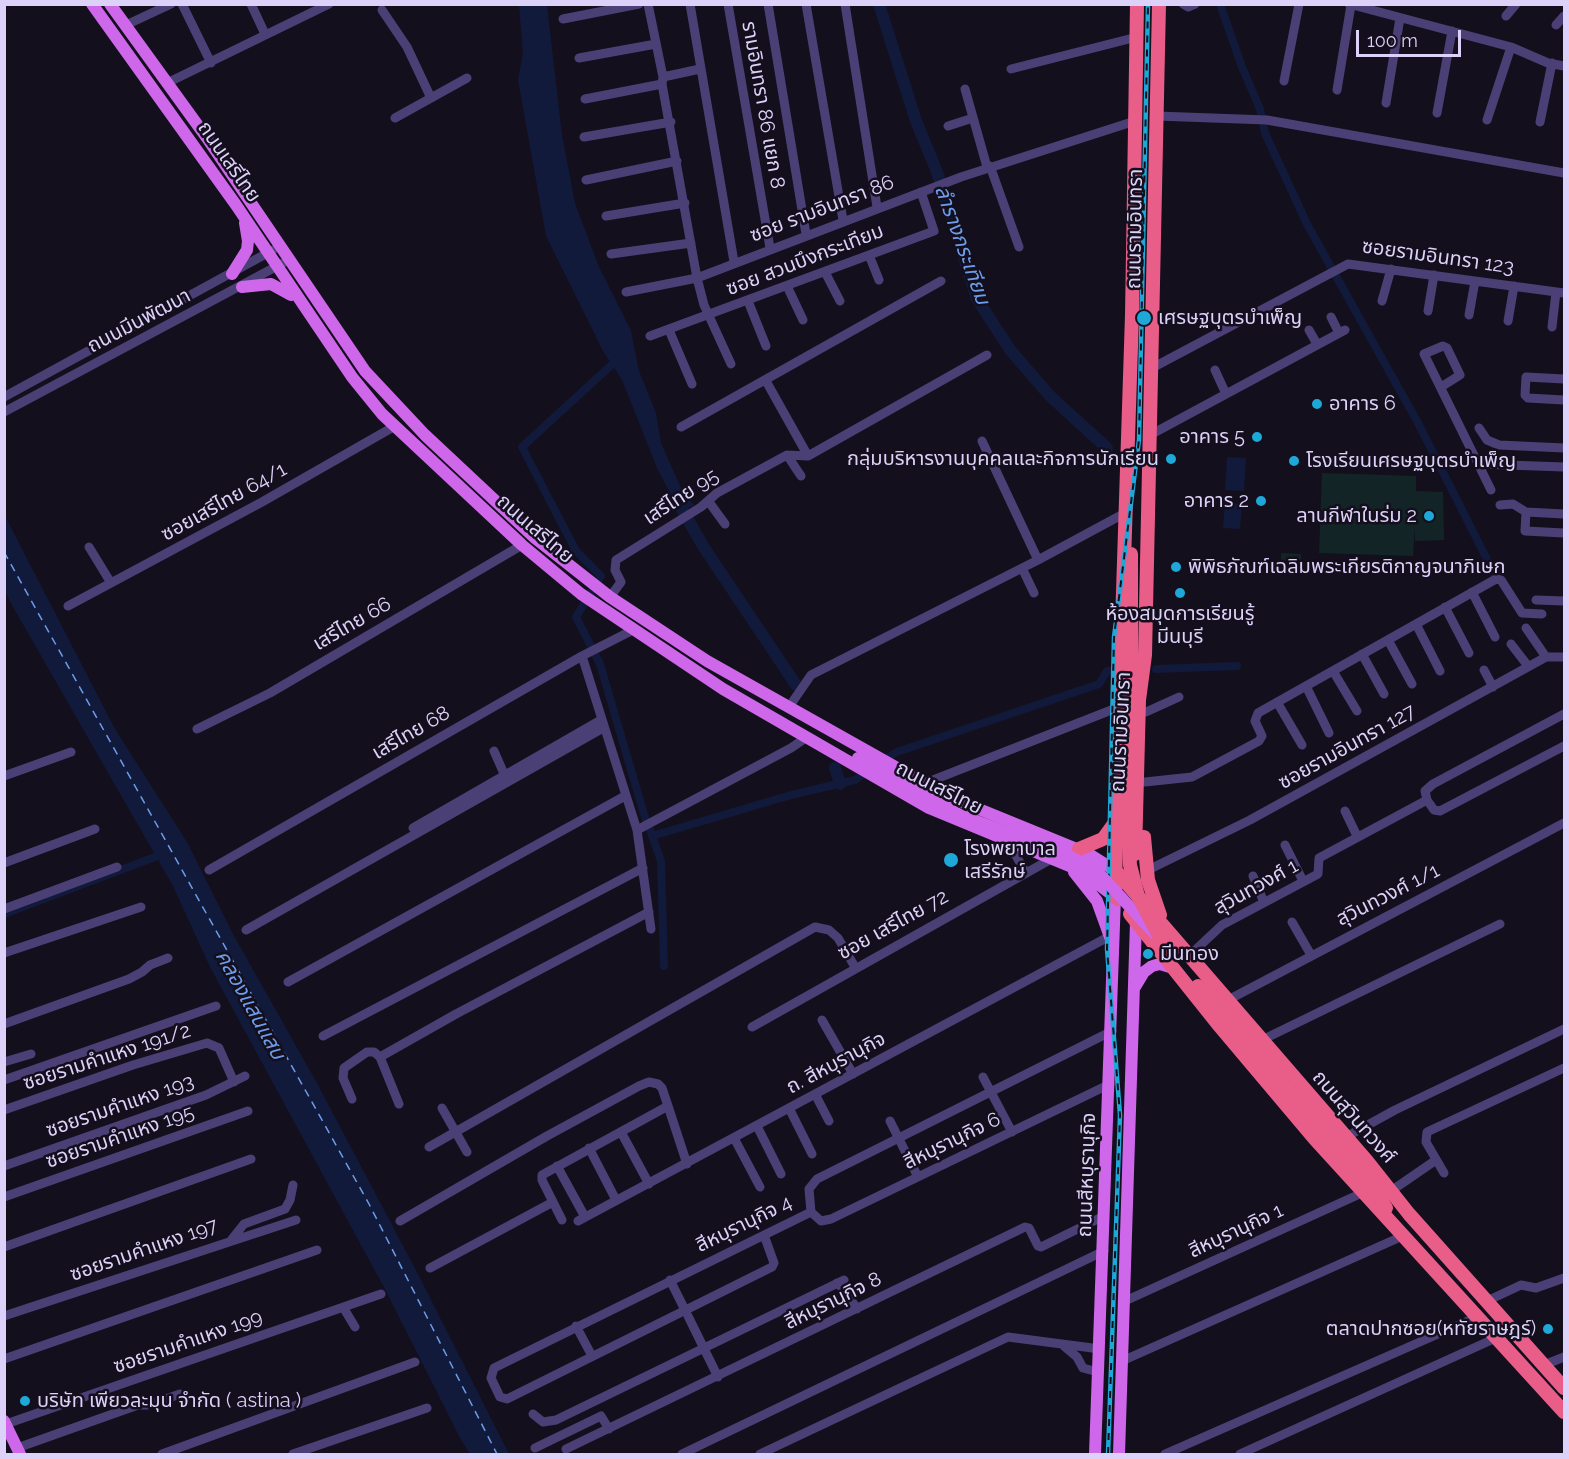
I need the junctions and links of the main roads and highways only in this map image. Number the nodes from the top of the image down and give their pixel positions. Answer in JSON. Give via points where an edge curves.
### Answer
{"nodes":[{"id":1,"x":92,"y":4,"type":"edge"},
{"id":2,"x":110,"y":4,"type":"edge"},
{"id":3,"x":1137,"y":4,"type":"edge"},
{"id":4,"x":1159,"y":4,"type":"edge"},
{"id":5,"x":243,"y":216,"type":"junction"},
{"id":6,"x":232,"y":274,"type":"road end"},
{"id":7,"x":242,"y":287,"type":"road end"},
{"id":8,"x":299,"y":301,"type":"junction"},
{"id":9,"x":1127,"y":512,"type":"junction"},
{"id":10,"x":1145,"y":655,"type":"junction"},
{"id":11,"x":699,"y":673,"type":"junction"},
{"id":12,"x":1137,"y":758,"type":"junction"},
{"id":13,"x":1118,"y":759,"type":"junction"},
{"id":14,"x":854,"y":760,"type":"junction"},
{"id":15,"x":981,"y":811,"type":"junction"},
{"id":16,"x":1116,"y":819,"type":"junction"},
{"id":17,"x":974,"y":827,"type":"junction"},
{"id":18,"x":1079,"y":849,"type":"junction"},
{"id":19,"x":1066,"y":864,"type":"junction"},
{"id":20,"x":1116,"y":871,"type":"junction"},
{"id":21,"x":1136,"y":893,"type":"junction"},
{"id":22,"x":1115,"y":897,"type":"junction"},
{"id":23,"x":1136,"y":922,"type":"junction"},
{"id":24,"x":1164,"y":925,"type":"junction"},
{"id":25,"x":1167,"y":946,"type":"junction"},
{"id":26,"x":1114,"y":949,"type":"junction"},
{"id":27,"x":1173,"y":968,"type":"junction"},
{"id":28,"x":1135,"y":988,"type":"junction"},
{"id":29,"x":1224,"y":994,"type":"junction"},
{"id":30,"x":1206,"y":1010,"type":"junction"},
{"id":31,"x":1394,"y":1223,"type":"junction"},
{"id":32,"x":1104,"y":1251,"type":"junction"},
{"id":33,"x":1126,"y":1252,"type":"junction"},
{"id":34,"x":1564,"y":1388,"type":"edge"},
{"id":35,"x":1564,"y":1412,"type":"edge"},
{"id":36,"x":5,"y":1422,"type":"edge"},
{"id":37,"x":19,"y":1451,"type":"edge"},
{"id":38,"x":1095,"y":1455,"type":"edge"},
{"id":39,"x":1119,"y":1455,"type":"edge"}],
"edges":[{"from":1,"to":5,"type":"main road","name":"ถนนเสรีไทย"},
{"from":2,"to":15,"type":"main road","name":"ถนนเสรีไทย","via":[[365,371],[394,406],[490,499],[590,583],[688,649],[923,784]]},
{"from":3,"to":9,"type":"highway","name":"ถนนรามอินทรา"},
{"from":4,"to":10,"type":"highway","name":"ถนนรามอินทรา"},
{"from":5,"to":6,"type":"main road","via":[[248,242],[244,257]]},
{"from":5,"to":8,"type":"main road","name":"ถนนเสรีไทย"},
{"from":7,"to":8,"type":"main road","via":[[271,284]]},
{"from":8,"to":11,"type":"main road","name":"ถนนเสรีไทย","via":[[352,377],[395,426],[522,545],[581,594]]},
{"from":9,"to":13,"type":"highway","name":"ถนนรามอินทรา"},
{"from":9,"to":25,"type":"highway","bridge":true,"via":[[1133,595],[1130,865],[1138,896]]},
{"from":10,"to":12,"type":"highway","name":"ถนนรามอินทรา"},
{"from":10,"to":24,"type":"highway","via":[[1146,870]]},
{"from":11,"to":14,"type":"main road","name":"ถนนเสรีไทย"},
{"from":11,"to":14,"type":"main road","via":[[741,691]]},
{"from":12,"to":13,"type":"highway"},
{"from":12,"to":21,"type":"highway","name":"ถนนรามอินทรา"},
{"from":13,"to":16,"type":"highway","name":"ถนนรามอินทรา"},
{"from":14,"to":17,"type":"main road","name":"ถนนเสรีไทย","via":[[875,777],[939,814]]},
{"from":14,"to":25,"type":"main road","bridge":true,"via":[[958,814],[1095,869]]},
{"from":15,"to":17,"type":"main road","via":[[981,822]]},
{"from":15,"to":18,"type":"main road","name":"ถนนเสรีไทย"},
{"from":16,"to":18,"type":"highway","via":[[1103,839]]},
{"from":16,"to":20,"type":"highway","name":"ถนนรามอินทรา"},
{"from":17,"to":19,"type":"main road","name":"ถนนเสรีไทย"},
{"from":18,"to":20,"type":"main road","name":"ถนนเสรีไทย"},
{"from":19,"to":22,"type":"main road","name":"ถนนเสรีไทย","via":[[1089,875]]},
{"from":19,"to":26,"type":"main road","via":[[1103,913]]},
{"from":20,"to":21,"type":"highway","name":"ถนนสุวินทวงศ์"},
{"from":20,"to":22,"type":"highway","name":"ถนนรามอินทรา"},
{"from":21,"to":23,"type":"highway","name":"ถนนรามอินทรา"},
{"from":21,"to":24,"type":"highway","name":"ถนนสุวินทวงศ์"},
{"from":22,"to":23,"type":"highway","name":"ถนนสุวินทวงศ์"},
{"from":22,"to":26,"type":"main road","name":"ถนนสีหบุรานุกิจ"},
{"from":23,"to":25,"type":"highway","name":"ถนนสุวินทวงศ์"},
{"from":23,"to":28,"type":"main road"},
{"from":24,"to":25,"type":"highway","name":"ถนนสุวินทวงศ์"},
{"from":25,"to":27,"type":"highway","name":"ถนนสุวินทวงศ์"},
{"from":25,"to":29,"type":"highway","name":"ถนนสุวินทวงศ์","via":[[1190,955]]},
{"from":25,"to":31,"type":"highway","bridge":true,"via":[[1366,1179]]},
{"from":26,"to":32,"type":"main road","name":"ถนนสีหบุรานุกิจ"},
{"from":27,"to":28,"type":"main road","via":[[1152,966]]},
{"from":27,"to":30,"type":"highway","name":"ถนนสุวินทวงศ์"},
{"from":28,"to":33,"type":"main road"},
{"from":29,"to":30,"type":"highway","via":[[1212,985],[1206,989]]},
{"from":29,"to":34,"type":"highway","name":"ถนนสุวินทวงศ์"},
{"from":30,"to":31,"type":"highway","name":"ถนนสุวินทวงศ์","via":[[1362,1192]]},
{"from":31,"to":35,"type":"highway","name":"ถนนสุวินทวงศ์"},
{"from":32,"to":33,"type":"main road"},
{"from":32,"to":38,"type":"main road","name":"ถนนสีหบุรานุกิจ"},
{"from":33,"to":39,"type":"main road"},
{"from":36,"to":37,"type":"main road"}]}
